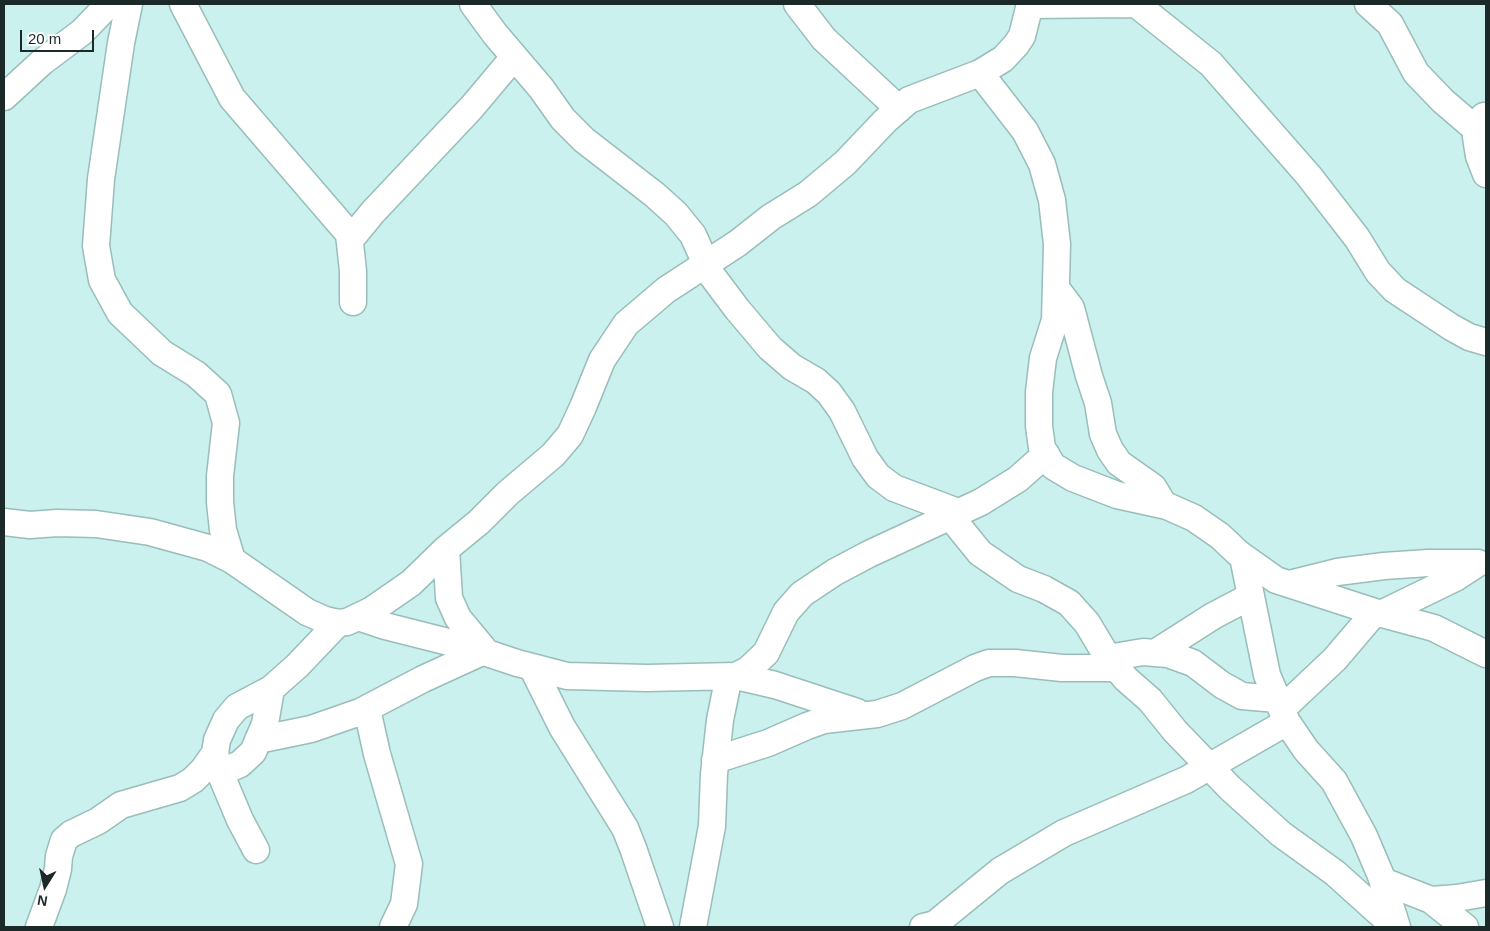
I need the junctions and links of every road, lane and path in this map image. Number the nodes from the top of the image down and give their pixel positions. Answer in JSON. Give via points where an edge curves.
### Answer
{"nodes":[{"id":1,"x":109,"y":4,"type":"edge"},
{"id":2,"x":129,"y":4,"type":"edge"},
{"id":3,"x":183,"y":4,"type":"edge"},
{"id":4,"x":473,"y":4,"type":"edge"},
{"id":5,"x":797,"y":4,"type":"edge"},
{"id":6,"x":1030,"y":4,"type":"edge"},
{"id":7,"x":1136,"y":4,"type":"edge"},
{"id":8,"x":1368,"y":4,"type":"edge"},
{"id":9,"x":514,"y":57,"type":"junction"},
{"id":10,"x":980,"y":73,"type":"junction"},
{"id":11,"x":4,"y":97,"type":"edge"},
{"id":12,"x":899,"y":109,"type":"junction"},
{"id":13,"x":1482,"y":123,"type":"edge"},
{"id":14,"x":1486,"y":174,"type":"edge"},
{"id":15,"x":350,"y":240,"type":"junction"},
{"id":16,"x":705,"y":265,"type":"junction"},
{"id":17,"x":1056,"y":288,"type":"junction"},
{"id":18,"x":352,"y":302,"type":"dead end"},
{"id":19,"x":1486,"y":342,"type":"edge"},
{"id":20,"x":1046,"y":454,"type":"junction"},
{"id":21,"x":1164,"y":505,"type":"junction"},
{"id":22,"x":954,"y":514,"type":"junction"},
{"id":23,"x":4,"y":522,"type":"edge"},
{"id":24,"x":446,"y":549,"type":"junction"},
{"id":25,"x":1243,"y":556,"type":"junction"},
{"id":26,"x":232,"y":560,"type":"junction"},
{"id":27,"x":1482,"y":560,"type":"edge"},
{"id":28,"x":1289,"y":584,"type":"junction"},
{"id":29,"x":1251,"y":596,"type":"junction"},
{"id":30,"x":1378,"y":613,"type":"junction"},
{"id":31,"x":348,"y":620,"type":"junction"},
{"id":32,"x":485,"y":652,"type":"junction"},
{"id":33,"x":1154,"y":653,"type":"junction"},
{"id":34,"x":1486,"y":654,"type":"edge"},
{"id":35,"x":1112,"y":663,"type":"junction"},
{"id":36,"x":532,"y":667,"type":"junction"},
{"id":37,"x":732,"y":676,"type":"junction"},
{"id":38,"x":271,"y":689,"type":"junction"},
{"id":39,"x":367,"y":709,"type":"junction"},
{"id":40,"x":1282,"y":710,"type":"junction"},
{"id":41,"x":865,"y":715,"type":"junction"},
{"id":42,"x":258,"y":740,"type":"junction"},
{"id":43,"x":715,"y":760,"type":"junction"},
{"id":44,"x":217,"y":762,"type":"junction"},
{"id":45,"x":1210,"y":766,"type":"junction"},
{"id":46,"x":256,"y":850,"type":"dead end"},
{"id":47,"x":1307,"y":852,"type":"junction"},
{"id":48,"x":1384,"y":884,"type":"junction"},
{"id":49,"x":1486,"y":893,"type":"edge"},
{"id":50,"x":1431,"y":900,"type":"junction"},
{"id":51,"x":39,"y":927,"type":"edge"},
{"id":52,"x":393,"y":927,"type":"edge"},
{"id":53,"x":660,"y":927,"type":"edge"},
{"id":54,"x":693,"y":927,"type":"edge"},
{"id":55,"x":923,"y":927,"type":"edge"},
{"id":56,"x":1396,"y":927,"type":"edge"},
{"id":57,"x":1465,"y":927,"type":"edge"}],
"edges":[{"from":1,"to":11,"type":"street","via":[[82,32],[42,62]]},
{"from":2,"to":26,"type":"street","via":[[101,179],[96,246],[102,280],[120,313],[162,353],[196,374],[218,394],[226,423],[220,502],[223,530]]},
{"from":3,"to":15,"type":"street","via":[[232,98],[349,234]]},
{"from":4,"to":9,"type":"street"},
{"from":5,"to":12,"type":"street","via":[[824,38]]},
{"from":6,"to":7,"type":"street"},
{"from":6,"to":10,"type":"street","via":[[1022,36],[1016,45]]},
{"from":7,"to":19,"type":"street","via":[[1210,64],[1309,176],[1357,238],[1378,272],[1395,290],[1450,327]]},
{"from":8,"to":13,"type":"street","via":[[1390,24],[1416,73],[1443,101]]},
{"from":9,"to":15,"type":"street"},
{"from":9,"to":16,"type":"street","via":[[563,119],[584,140],[676,214],[693,235]]},
{"from":10,"to":12,"type":"street","via":[[909,100]]},
{"from":10,"to":17,"type":"street","via":[[1025,131],[1042,164],[1053,208],[1057,244]]},
{"from":12,"to":16,"type":"street","via":[[845,163],[808,194]]},
{"from":13,"to":14,"type":"street","via":[[1476,137]]},
{"from":15,"to":18,"type":"street","via":[[354,271]]},
{"from":16,"to":22,"type":"street","via":[[770,348],[829,393],[878,476],[894,488]]},
{"from":16,"to":24,"type":"street","via":[[666,290],[626,324],[602,360],[570,434],[553,455]]},
{"from":17,"to":20,"type":"street","via":[[1055,320],[1043,358],[1039,392],[1038,426]]},
{"from":17,"to":21,"type":"street","via":[[1071,308],[1098,402],[1103,434],[1110,450],[1119,463],[1153,487]]},
{"from":20,"to":21,"type":"street","via":[[1054,466],[1073,478],[1117,495]]},
{"from":20,"to":22,"type":"street","via":[[1018,479]]},
{"from":21,"to":25,"type":"street","via":[[1194,518]]},
{"from":22,"to":35,"type":"street","via":[[980,553],[1018,579],[1069,603],[1087,623]]},
{"from":22,"to":37,"type":"street","via":[[835,572],[802,594],[786,612],[766,653],[748,670]]},
{"from":23,"to":26,"type":"street","via":[[96,524],[150,532],[208,548]]},
{"from":24,"to":31,"type":"street","via":[[411,583],[372,610]]},
{"from":24,"to":32,"type":"street","via":[[449,598],[458,618]]},
{"from":25,"to":28,"type":"street","via":[[1276,580]]},
{"from":25,"to":29,"type":"street"},
{"from":26,"to":31,"type":"street","via":[[307,612]]},
{"from":27,"to":28,"type":"street","via":[[1384,566],[1337,572]]},
{"from":27,"to":30,"type":"street","via":[[1455,578]]},
{"from":28,"to":30,"type":"street"},
{"from":29,"to":33,"type":"street"},
{"from":29,"to":40,"type":"street","via":[[1267,675]]},
{"from":30,"to":34,"type":"street","via":[[1434,628]]},
{"from":30,"to":40,"type":"street"},
{"from":31,"to":32,"type":"street","via":[[385,626]]},
{"from":31,"to":38,"type":"street"},
{"from":32,"to":36,"type":"street"},
{"from":32,"to":39,"type":"street","via":[[423,679]]},
{"from":33,"to":35,"type":"street","via":[[1143,652]]},
{"from":33,"to":40,"type":"street","via":[[1168,654],[1193,663],[1242,696]]},
{"from":35,"to":41,"type":"street","via":[[1062,668],[989,663],[902,706]]},
{"from":35,"to":45,"type":"street"},
{"from":36,"to":37,"type":"street","via":[[567,676]]},
{"from":36,"to":53,"type":"street","via":[[562,727],[625,828]]},
{"from":37,"to":41,"type":"street","via":[[775,685]]},
{"from":37,"to":43,"type":"street","via":[[720,720]]},
{"from":38,"to":42,"type":"street","via":[[265,724]]},
{"from":38,"to":44,"type":"street","via":[[237,707],[226,720],[217,740]]},
{"from":39,"to":42,"type":"street","via":[[311,729]]},
{"from":39,"to":52,"type":"street","via":[[409,864],[404,904]]},
{"from":40,"to":45,"type":"street"},
{"from":40,"to":48,"type":"street","via":[[1306,750],[1334,781],[1364,836]]},
{"from":41,"to":43,"type":"street","via":[[824,720]]},
{"from":42,"to":44,"type":"street","via":[[253,752],[240,764],[231,768]]},
{"from":43,"to":54,"type":"street","via":[[712,826]]},
{"from":44,"to":46,"type":"street"},
{"from":44,"to":51,"type":"street","via":[[180,788],[121,805],[64,840],[53,889]]},
{"from":45,"to":47,"type":"street","via":[[1253,810]]},
{"from":45,"to":55,"type":"street","via":[[1186,780],[1064,833],[1000,871],[935,924]]},
{"from":47,"to":48,"type":"street","via":[[1331,858]]},
{"from":47,"to":56,"type":"street"},
{"from":48,"to":50,"type":"street"},
{"from":48,"to":56,"type":"street"},
{"from":49,"to":50,"type":"street"},
{"from":50,"to":57,"type":"street"}]}
